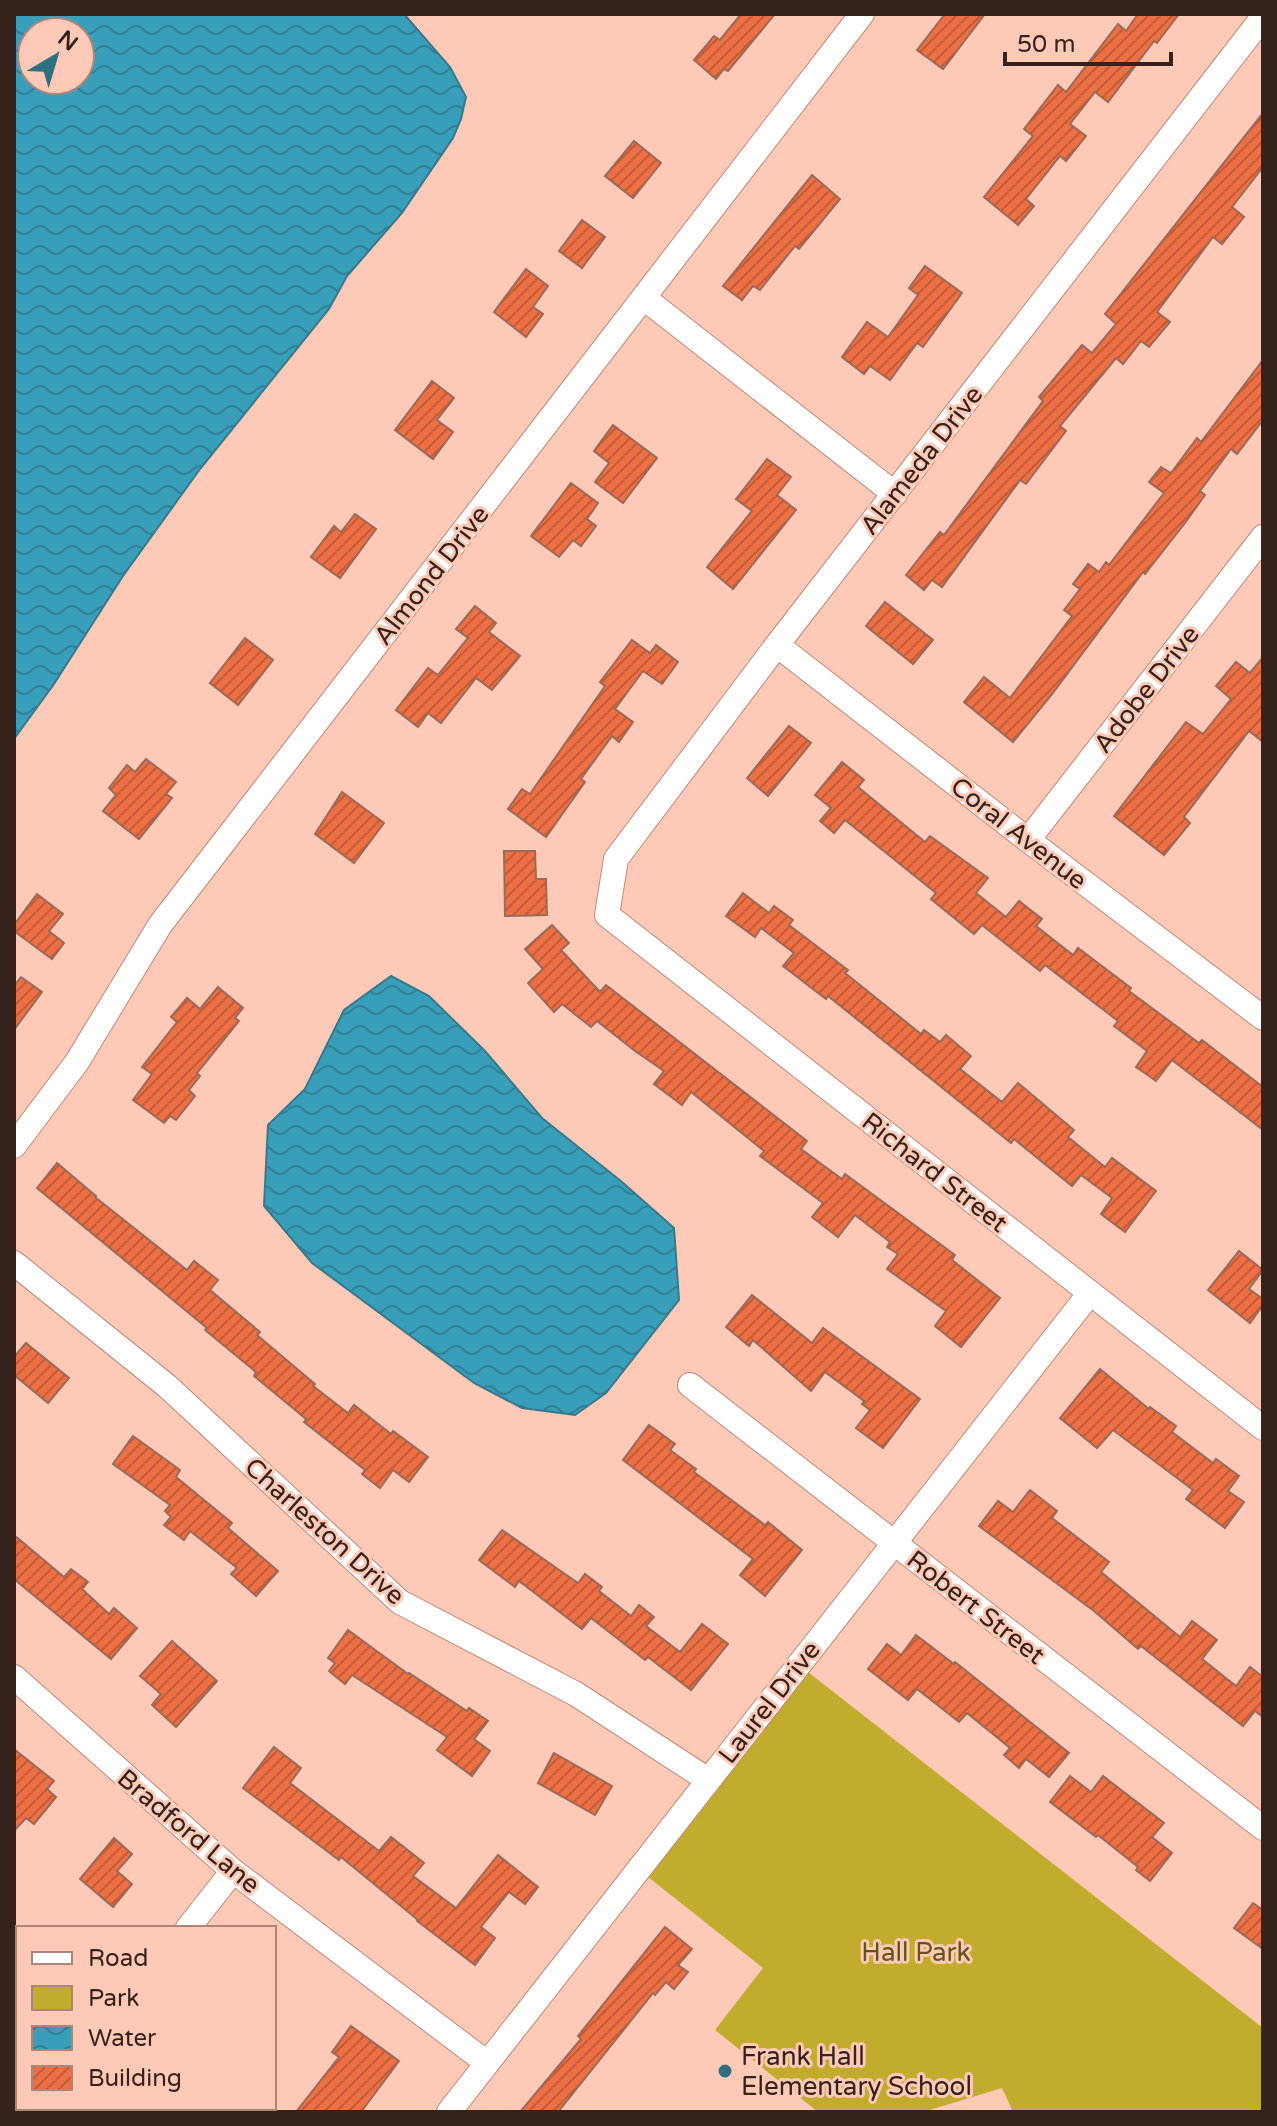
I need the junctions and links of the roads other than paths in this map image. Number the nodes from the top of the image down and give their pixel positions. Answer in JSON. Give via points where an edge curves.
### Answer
{"nodes":[{"id":1,"x":862,"y":14,"type":"edge"},
{"id":2,"x":1263,"y":17,"type":"edge"},
{"id":3,"x":644,"y":298,"type":"junction"},
{"id":4,"x":895,"y":494,"type":"junction"},
{"id":5,"x":1263,"y":537,"type":"edge"},
{"id":6,"x":777,"y":645,"type":"junction"},
{"id":7,"x":1028,"y":840,"type":"junction"},
{"id":8,"x":607,"y":915,"type":"joint"},
{"id":9,"x":1263,"y":1018,"type":"edge"},
{"id":10,"x":14,"y":1146,"type":"edge"},
{"id":11,"x":14,"y":1263,"type":"edge"},
{"id":12,"x":1090,"y":1293,"type":"junction"},
{"id":13,"x":690,"y":1385,"type":"dead end"},
{"id":14,"x":1263,"y":1428,"type":"edge"},
{"id":15,"x":895,"y":1544,"type":"junction"},
{"id":16,"x":14,"y":1677,"type":"edge"},
{"id":17,"x":708,"y":1780,"type":"junction"},
{"id":18,"x":1263,"y":1828,"type":"edge"},
{"id":19,"x":233,"y":1871,"type":"junction"},
{"id":20,"x":190,"y":1926,"type":"edge"},
{"id":21,"x":487,"y":2063,"type":"junction"},
{"id":22,"x":449,"y":2112,"type":"edge"}],
"edges":[{"from":1,"to":3,"type":"street","name":"Almond Drive"},
{"from":2,"to":4,"type":"street","name":"Alameda Drive"},
{"from":3,"to":4,"type":"street"},
{"from":3,"to":10,"type":"street","name":"Almond Drive","via":[[160,925],[77,1062]]},
{"from":4,"to":6,"type":"street","name":"Alameda Drive"},
{"from":5,"to":7,"type":"street","name":"Adobe Drive"},
{"from":6,"to":7,"type":"street","name":"Coral Avenue"},
{"from":6,"to":8,"type":"street","name":"Alameda Drive","via":[[616,859]]},
{"from":7,"to":9,"type":"street","name":"Coral Avenue"},
{"from":8,"to":12,"type":"street","name":"Richard Street"},
{"from":11,"to":17,"type":"street","name":"Charleston Drive","via":[[167,1386],[400,1602],[576,1694]]},
{"from":12,"to":14,"type":"street","name":"Richard Street"},
{"from":12,"to":15,"type":"street","name":"Laurel Drive"},
{"from":13,"to":15,"type":"street","name":"Robert Street"},
{"from":15,"to":17,"type":"street","name":"Laurel Drive"},
{"from":15,"to":18,"type":"street","name":"Robert Street"},
{"from":16,"to":19,"type":"street","name":"Bradford Lane"},
{"from":17,"to":21,"type":"street","name":"Laurel Drive"},
{"from":19,"to":20,"type":"street"},
{"from":19,"to":21,"type":"street","name":"Bradford Lane"},
{"from":21,"to":22,"type":"street","name":"Laurel Drive"}]}
